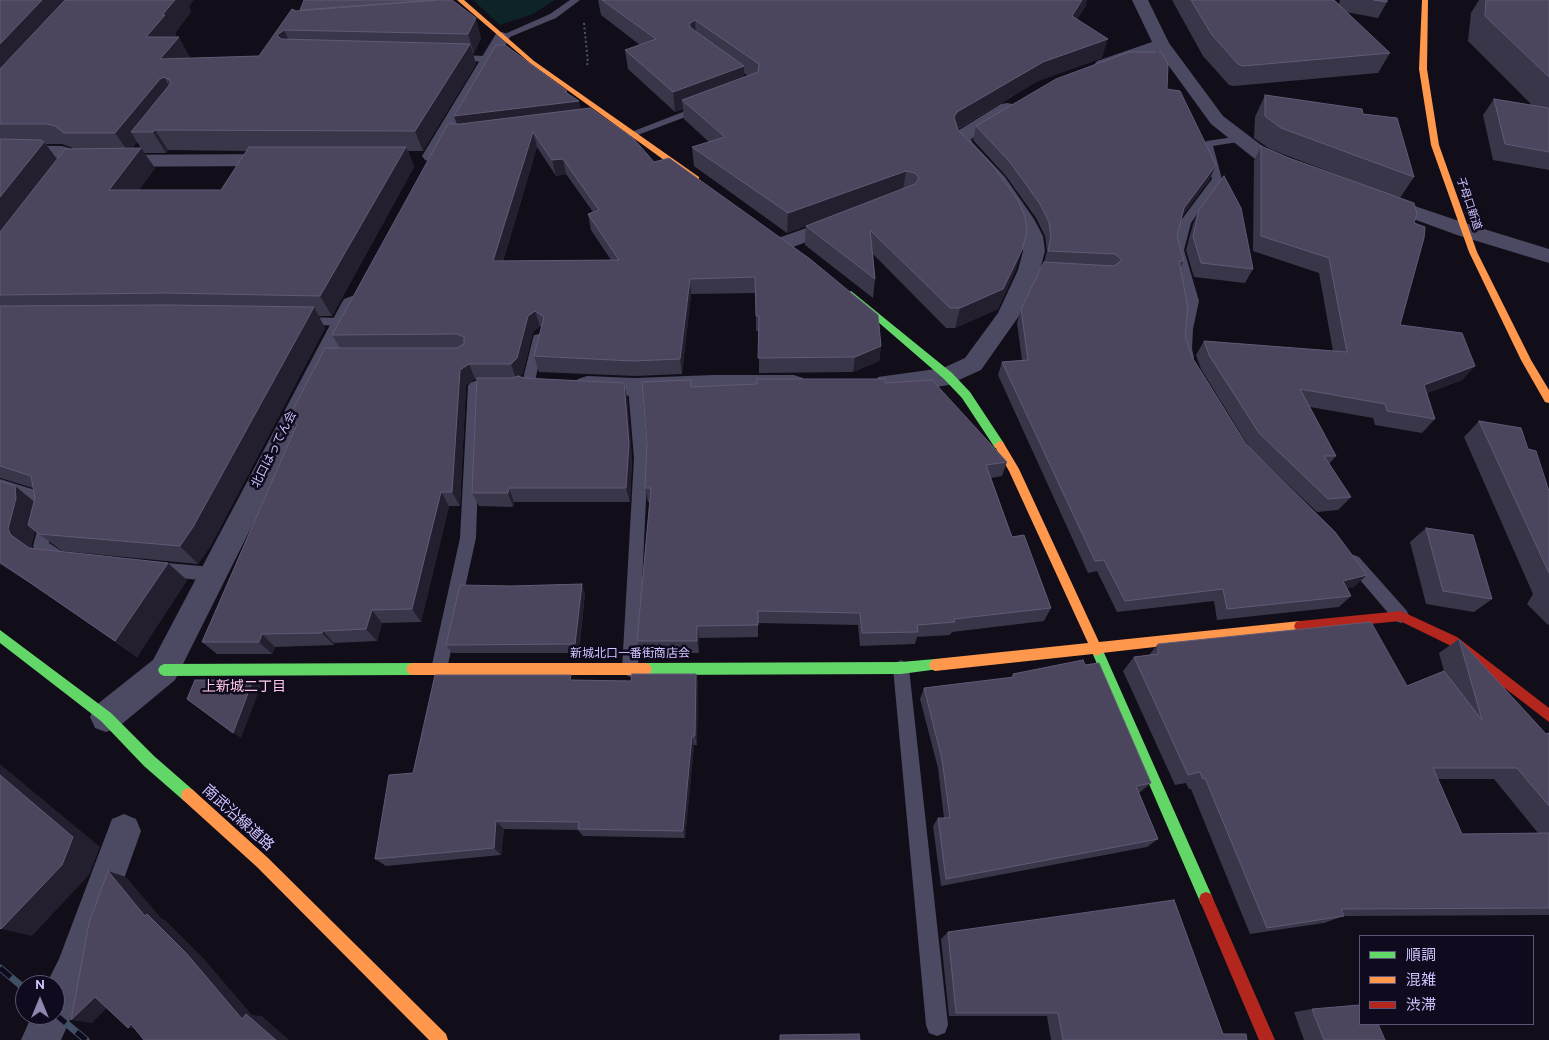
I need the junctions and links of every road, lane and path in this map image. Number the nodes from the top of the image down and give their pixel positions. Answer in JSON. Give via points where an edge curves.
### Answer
{"nodes":[{"id":1,"x":460,"y":0,"type":"edge"},
{"id":2,"x":576,"y":0,"type":"edge"},
{"id":3,"x":1140,"y":0,"type":"edge"},
{"id":4,"x":1425,"y":0,"type":"edge"},
{"id":5,"x":583,"y":18,"type":"dead end"},
{"id":6,"x":502,"y":37,"type":"junction"},
{"id":7,"x":1161,"y":44,"type":"junction"},
{"id":8,"x":440,"y":58,"type":"edge"},
{"id":9,"x":488,"y":59,"type":"junction"},
{"id":10,"x":585,"y":69,"type":"dead end"},
{"id":11,"x":1086,"y":71,"type":"edge"},
{"id":12,"x":1022,"y":100,"type":"edge"},
{"id":13,"x":711,"y":104,"type":"edge"},
{"id":14,"x":608,"y":117,"type":"junction"},
{"id":15,"x":589,"y":119,"type":"edge"},
{"id":16,"x":631,"y":134,"type":"junction"},
{"id":17,"x":1240,"y":140,"type":"junction"},
{"id":18,"x":0,"y":151,"type":"edge"},
{"id":19,"x":294,"y":160,"type":"edge"},
{"id":20,"x":421,"y":164,"type":"dead end"},
{"id":21,"x":1308,"y":174,"type":"edge"},
{"id":22,"x":704,"y":185,"type":"edge"},
{"id":23,"x":1364,"y":195,"type":"edge"},
{"id":24,"x":858,"y":215,"type":"edge"},
{"id":25,"x":1464,"y":230,"type":"junction"},
{"id":26,"x":787,"y":244,"type":"edge"},
{"id":27,"x":1549,"y":256,"type":"edge"},
{"id":28,"x":360,"y":287,"type":"edge"},
{"id":29,"x":841,"y":287,"type":"edge"},
{"id":30,"x":285,"y":321,"type":"edge"},
{"id":31,"x":342,"y":322,"type":"junction"},
{"id":32,"x":541,"y":332,"type":"edge"},
{"id":33,"x":1193,"y":370,"type":"edge"},
{"id":34,"x":948,"y":376,"type":"junction"},
{"id":35,"x":548,"y":383,"type":"junction"},
{"id":36,"x":862,"y":383,"type":"edge"},
{"id":37,"x":815,"y":384,"type":"edge"},
{"id":38,"x":635,"y":387,"type":"junction"},
{"id":39,"x":1549,"y":399,"type":"edge"},
{"id":40,"x":0,"y":485,"type":"edge"},
{"id":41,"x":1348,"y":555,"type":"edge"},
{"id":42,"x":77,"y":561,"type":"edge"},
{"id":43,"x":144,"y":568,"type":"edge"},
{"id":44,"x":212,"y":574,"type":"junction"},
{"id":45,"x":1401,"y":616,"type":"junction"},
{"id":46,"x":0,"y":636,"type":"edge"},
{"id":47,"x":1096,"y":648,"type":"junction"},
{"id":48,"x":902,"y":668,"type":"junction"},
{"id":49,"x":439,"y":669,"type":"junction"},
{"id":50,"x":630,"y":669,"type":"junction"},
{"id":51,"x":164,"y":670,"type":"junction"},
{"id":52,"x":1549,"y":716,"type":"edge"},
{"id":53,"x":106,"y":717,"type":"junction"},
{"id":54,"x":124,"y":830,"type":"dead end"},
{"id":55,"x":65,"y":988,"type":"edge"},
{"id":56,"x":47,"y":1025,"type":"edge"},
{"id":57,"x":936,"y":1025,"type":"dead end"},
{"id":58,"x":40,"y":1040,"type":"edge"},
{"id":59,"x":440,"y":1040,"type":"edge"},
{"id":60,"x":1267,"y":1040,"type":"edge"}],
"edges":[{"from":1,"to":6,"type":"street","via":[[468,13]]},
{"from":2,"to":6,"type":"lane","via":[[553,16]]},
{"from":3,"to":7,"type":"street"},
{"from":4,"to":25,"type":"street","name":"子母口新道","via":[[1423,69],[1435,145]]},
{"from":5,"to":10,"type":"path","via":[[588,63]]},
{"from":6,"to":9,"type":"street"},
{"from":6,"to":14,"type":"street"},
{"from":7,"to":11,"type":"street"},
{"from":7,"to":17,"type":"street","via":[[1216,120]]},
{"from":8,"to":9,"type":"lane"},
{"from":9,"to":20,"type":"street","via":[[451,134]]},
{"from":12,"to":34,"type":"street","via":[[961,136],[963,144],[998,181],[1024,219],[1032,236],[1033,270],[1008,316],[973,364]]},
{"from":13,"to":16,"type":"lane"},
{"from":14,"to":15,"type":"lane"},
{"from":14,"to":16,"type":"street"},
{"from":16,"to":22,"type":"street"},
{"from":17,"to":21,"type":"street","via":[[1262,155]]},
{"from":17,"to":33,"type":"lane","via":[[1207,144],[1217,179],[1185,223],[1178,250],[1193,302],[1186,348]]},
{"from":18,"to":19,"type":"street","via":[[62,152],[68,168],[136,154]]},
{"from":23,"to":25,"type":"street"},
{"from":24,"to":26,"type":"street"},
{"from":25,"to":27,"type":"street"},
{"from":25,"to":39,"type":"street","name":"子母口新道","via":[[1526,360]]},
{"from":28,"to":31,"type":"street","name":"北口はってん会"},
{"from":29,"to":34,"type":"street"},
{"from":30,"to":31,"type":"lane"},
{"from":31,"to":44,"type":"street","name":"北口はってん会","via":[[333,357]]},
{"from":32,"to":35,"type":"lane"},
{"from":34,"to":36,"type":"street","via":[[909,383]]},
{"from":34,"to":47,"type":"street","via":[[966,395],[1014,469]]},
{"from":35,"to":38,"type":"street"},
{"from":35,"to":49,"type":"lane","via":[[475,386],[468,538]]},
{"from":37,"to":38,"type":"street"},
{"from":38,"to":50,"type":"lane","via":[[641,458]]},
{"from":40,"to":42,"type":"lane","via":[[46,499],[48,516],[41,546],[58,559]]},
{"from":41,"to":45,"type":"lane"},
{"from":43,"to":44,"type":"lane"},
{"from":44,"to":51,"type":"street","name":"北口はってん会"},
{"from":45,"to":47,"type":"street","name":"新城北口一番街商店会"},
{"from":45,"to":52,"type":"street","via":[[1454,641]]},
{"from":46,"to":53,"type":"street","name":"南武沿線道路"},
{"from":47,"to":48,"type":"street","name":"新城北口一番街商店会"},
{"from":47,"to":60,"type":"street"},
{"from":48,"to":50,"type":"street","name":"新城北口一番街商店会"},
{"from":48,"to":57,"type":"lane"},
{"from":49,"to":50,"type":"street","name":"新城北口一番街商店会"},
{"from":49,"to":51,"type":"street","name":"新城北口一番街商店会"},
{"from":51,"to":53,"type":"street","name":"北口はってん会"},
{"from":53,"to":59,"type":"street","name":"南武沿線道路","via":[[149,761],[262,862]]},
{"from":54,"to":55,"type":"street"},
{"from":56,"to":58,"type":"street"}]}
